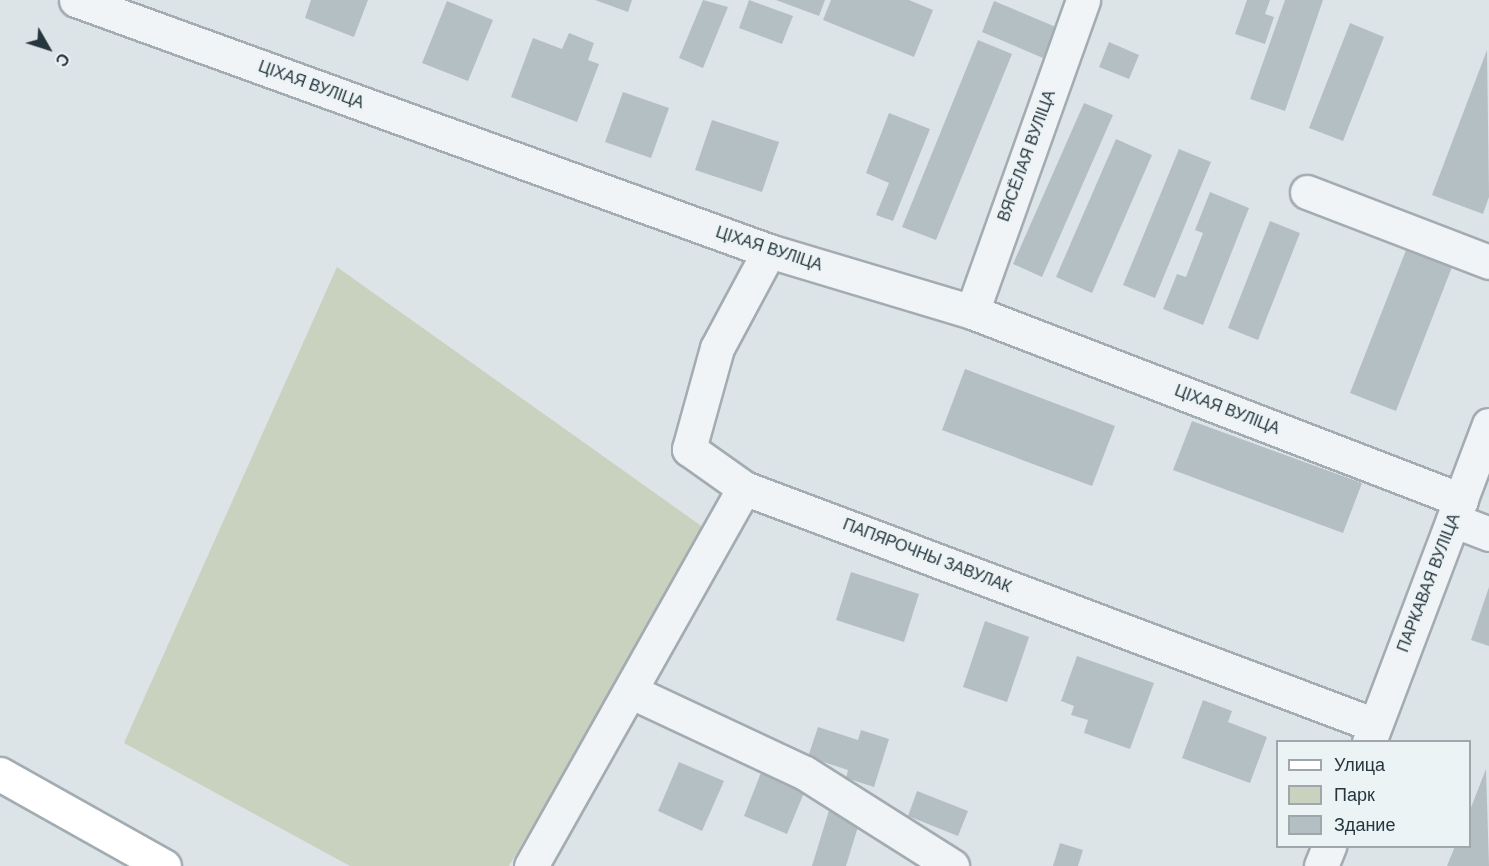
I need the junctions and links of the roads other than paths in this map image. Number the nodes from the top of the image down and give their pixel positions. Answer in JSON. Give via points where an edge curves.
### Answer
{"nodes":[{"id":1,"x":76,"y":0,"type":"edge"},
{"id":2,"x":1083,"y":0,"type":"edge"},
{"id":3,"x":1307,"y":192,"type":"dead end"},
{"id":4,"x":769,"y":251,"type":"junction"},
{"id":5,"x":1489,"y":262,"type":"edge"},
{"id":6,"x":972,"y":312,"type":"junction"},
{"id":7,"x":1489,"y":425,"type":"edge"},
{"id":8,"x":744,"y":488,"type":"junction"},
{"id":9,"x":1457,"y":510,"type":"junction"},
{"id":10,"x":1489,"y":534,"type":"edge"},
{"id":11,"x":632,"y":692,"type":"junction"},
{"id":12,"x":1372,"y":733,"type":"edge"},
{"id":13,"x":0,"y":774,"type":"edge"},
{"id":14,"x":1328,"y":848,"type":"edge"},
{"id":15,"x":164,"y":866,"type":"edge"},
{"id":16,"x":531,"y":866,"type":"edge"},
{"id":17,"x":952,"y":866,"type":"edge"},
{"id":18,"x":1321,"y":866,"type":"edge"}],
"edges":[{"from":1,"to":4,"type":"street","name":"ЦІХАЯ ВУЛІЦА"},
{"from":2,"to":6,"type":"street","name":"ВЯСЁЛАЯ ВУЛІЦА"},
{"from":3,"to":5,"type":"street"},
{"from":4,"to":6,"type":"street","name":"ЦІХАЯ ВУЛІЦА"},
{"from":4,"to":8,"type":"street","name":"ПАПЯРОЧНЫ ЗАВУЛАК","via":[[717,348],[689,449]]},
{"from":6,"to":9,"type":"street","name":"ЦІХАЯ ВУЛІЦА"},
{"from":7,"to":9,"type":"street","name":"ПАРКАВАЯ ВУЛІЦА"},
{"from":8,"to":11,"type":"street"},
{"from":8,"to":12,"type":"street","name":"ПАПЯРОЧНЫ ЗАВУЛАК"},
{"from":9,"to":10,"type":"street","name":"ЦІХАЯ ВУЛІЦА"},
{"from":9,"to":12,"type":"street","name":"ПАРКАВАЯ ВУЛІЦА"},
{"from":11,"to":16,"type":"street"},
{"from":11,"to":17,"type":"street","via":[[805,773]]},
{"from":13,"to":15,"type":"main road"},
{"from":14,"to":18,"type":"street"}]}
